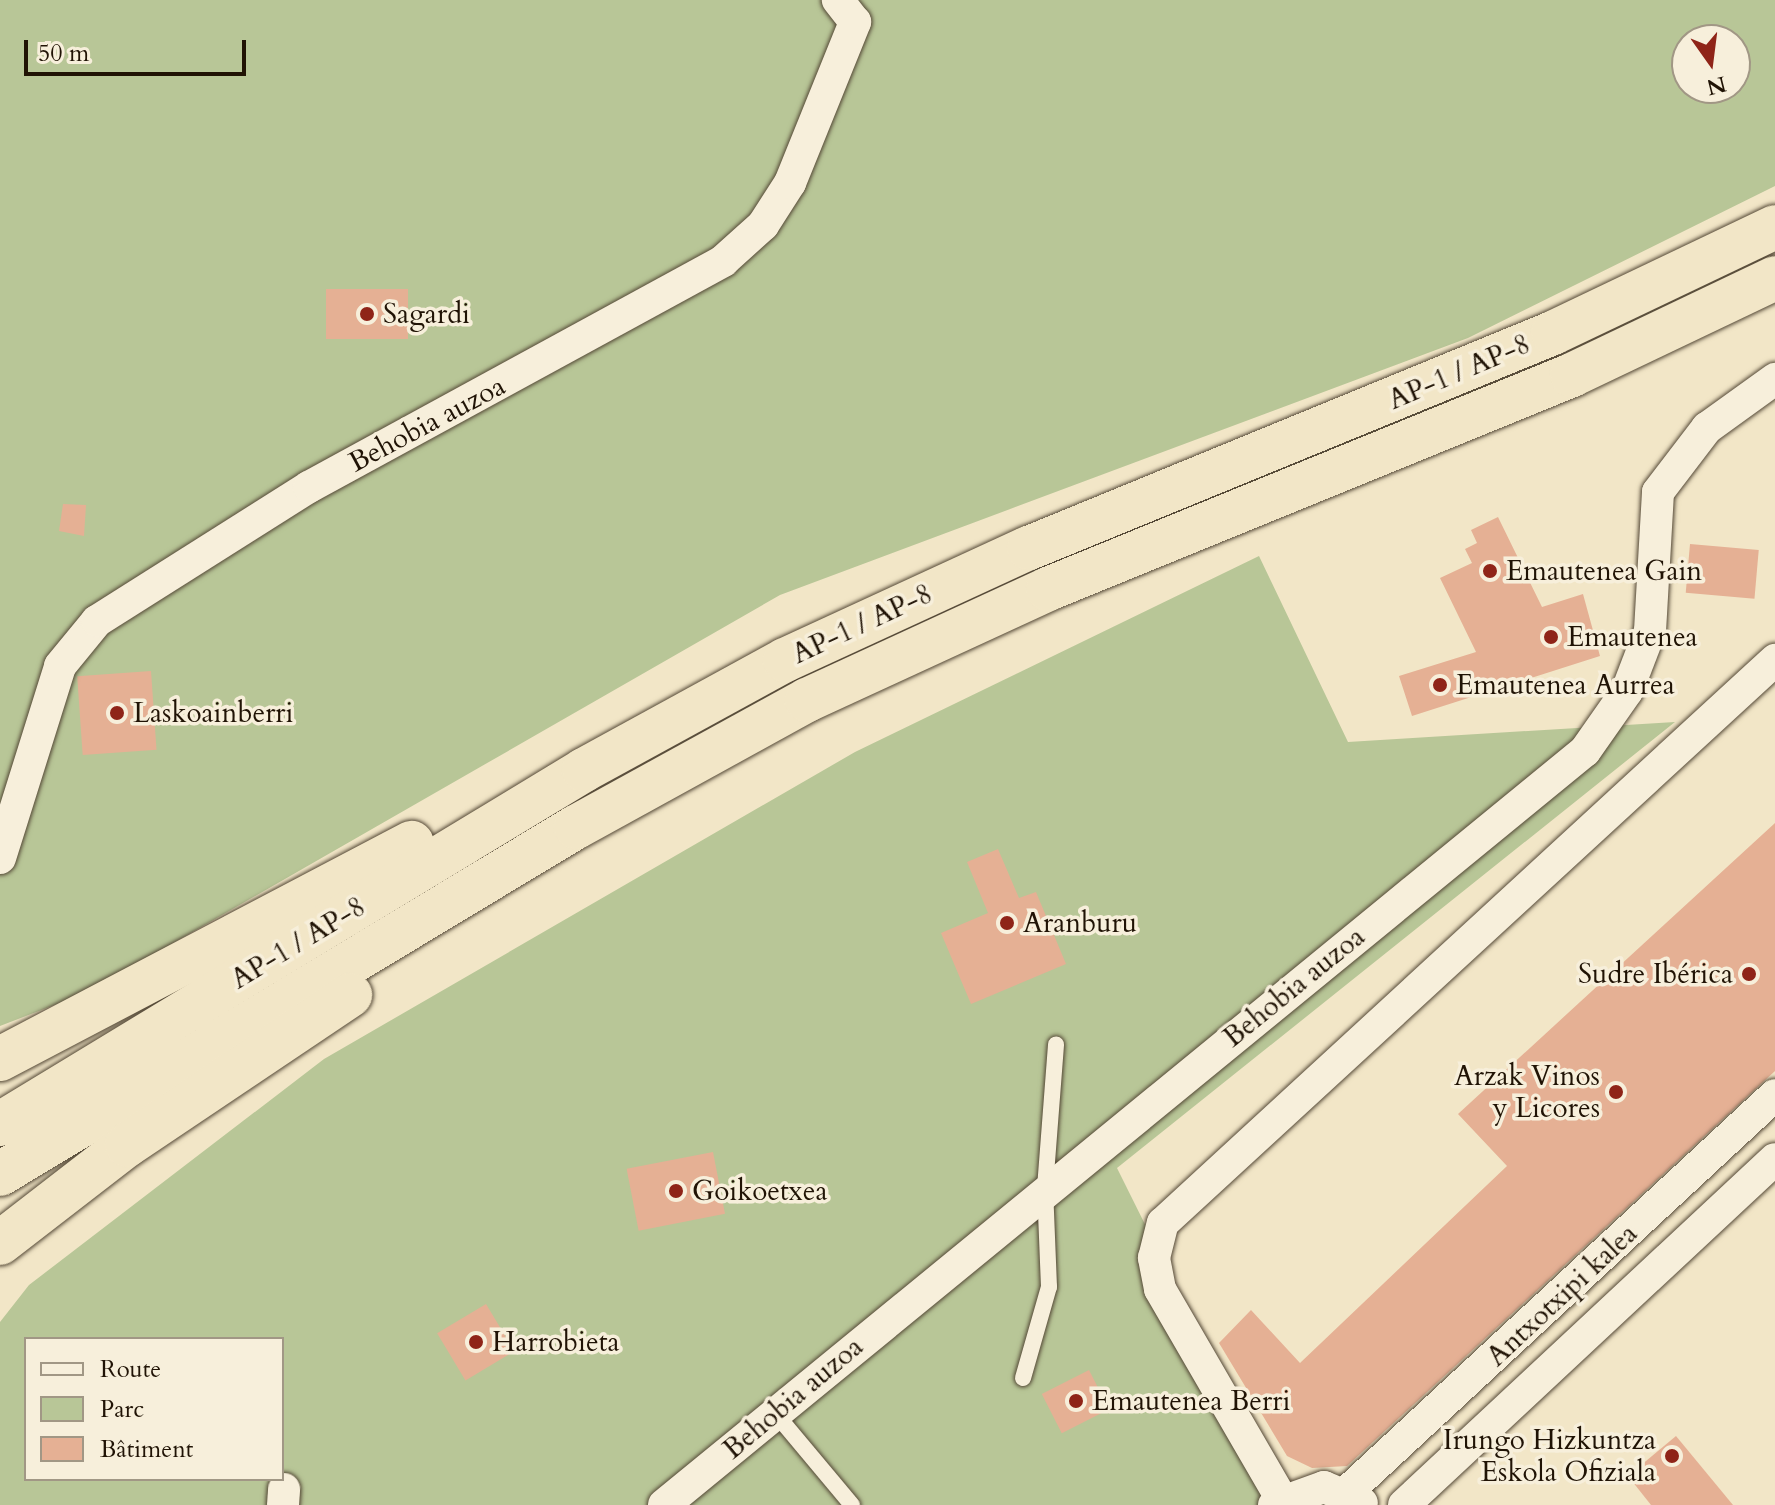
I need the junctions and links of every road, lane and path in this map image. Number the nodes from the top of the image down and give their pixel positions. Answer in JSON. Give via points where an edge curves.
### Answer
{"nodes":[{"id":1,"x":838,"y":0,"type":"edge"},
{"id":2,"x":1775,"y":227,"type":"edge"},
{"id":3,"x":1775,"y":278,"type":"edge"},
{"id":4,"x":1775,"y":379,"type":"edge"},
{"id":5,"x":1775,"y":660,"type":"edge"},
{"id":6,"x":584,"y":770,"type":"junction"},
{"id":7,"x":576,"y":827,"type":"junction"},
{"id":8,"x":0,"y":858,"type":"edge"},
{"id":9,"x":1056,"y":1044,"type":"dead end"},
{"id":10,"x":0,"y":1059,"type":"edge"},
{"id":11,"x":1775,"y":1095,"type":"edge"},
{"id":12,"x":0,"y":1124,"type":"edge"},
{"id":13,"x":1775,"y":1159,"type":"edge"},
{"id":14,"x":0,"y":1174,"type":"edge"},
{"id":15,"x":1045,"y":1188,"type":"junction"},
{"id":16,"x":0,"y":1243,"type":"edge"},
{"id":17,"x":1023,"y":1378,"type":"dead end"},
{"id":18,"x":775,"y":1413,"type":"junction"},
{"id":19,"x":1355,"y":1499,"type":"edge"},
{"id":20,"x":1277,"y":1501,"type":"edge"},
{"id":21,"x":664,"y":1505,"type":"edge"},
{"id":22,"x":852,"y":1505,"type":"edge"},
{"id":23,"x":1404,"y":1505,"type":"edge"}],
"edges":[{"from":1,"to":8,"type":"street","name":"Behobia auzoa","via":[[855,22],[790,183],[763,225],[723,261],[309,487],[97,621],[60,666]]},
{"from":2,"to":6,"type":"highway","name":"AP-1 / AP-8","via":[[1553,333],[906,603]]},
{"from":3,"to":7,"type":"highway","name":"AP-1 / AP-8","via":[[1572,375],[926,643]]},
{"from":4,"to":15,"type":"street","name":"Behobia auzoa","via":[[1707,428],[1658,492],[1650,631],[1627,691],[1585,751]]},
{"from":5,"to":20,"type":"street","via":[[1163,1223],[1154,1258],[1160,1289]]},
{"from":6,"to":10,"type":"highway","via":[[407,845]]},
{"from":6,"to":12,"type":"highway","name":"AP-1 / AP-8"},
{"from":7,"to":14,"type":"highway","name":"AP-1 / AP-8"},
{"from":7,"to":16,"type":"highway","via":[[524,879],[127,1145]]},
{"from":9,"to":15,"type":"lane"},
{"from":11,"to":19,"type":"street","name":"Antxotxipi kalea"},
{"from":13,"to":23,"type":"street","name":"Antxotxipi kalea"},
{"from":15,"to":17,"type":"lane","via":[[1049,1287]]},
{"from":15,"to":18,"type":"street","name":"Behobia auzoa"},
{"from":18,"to":21,"type":"street","name":"Behobia auzoa"},
{"from":18,"to":22,"type":"lane"},
{"from":19,"to":20,"type":"street","via":[[1302,1489]]}]}
